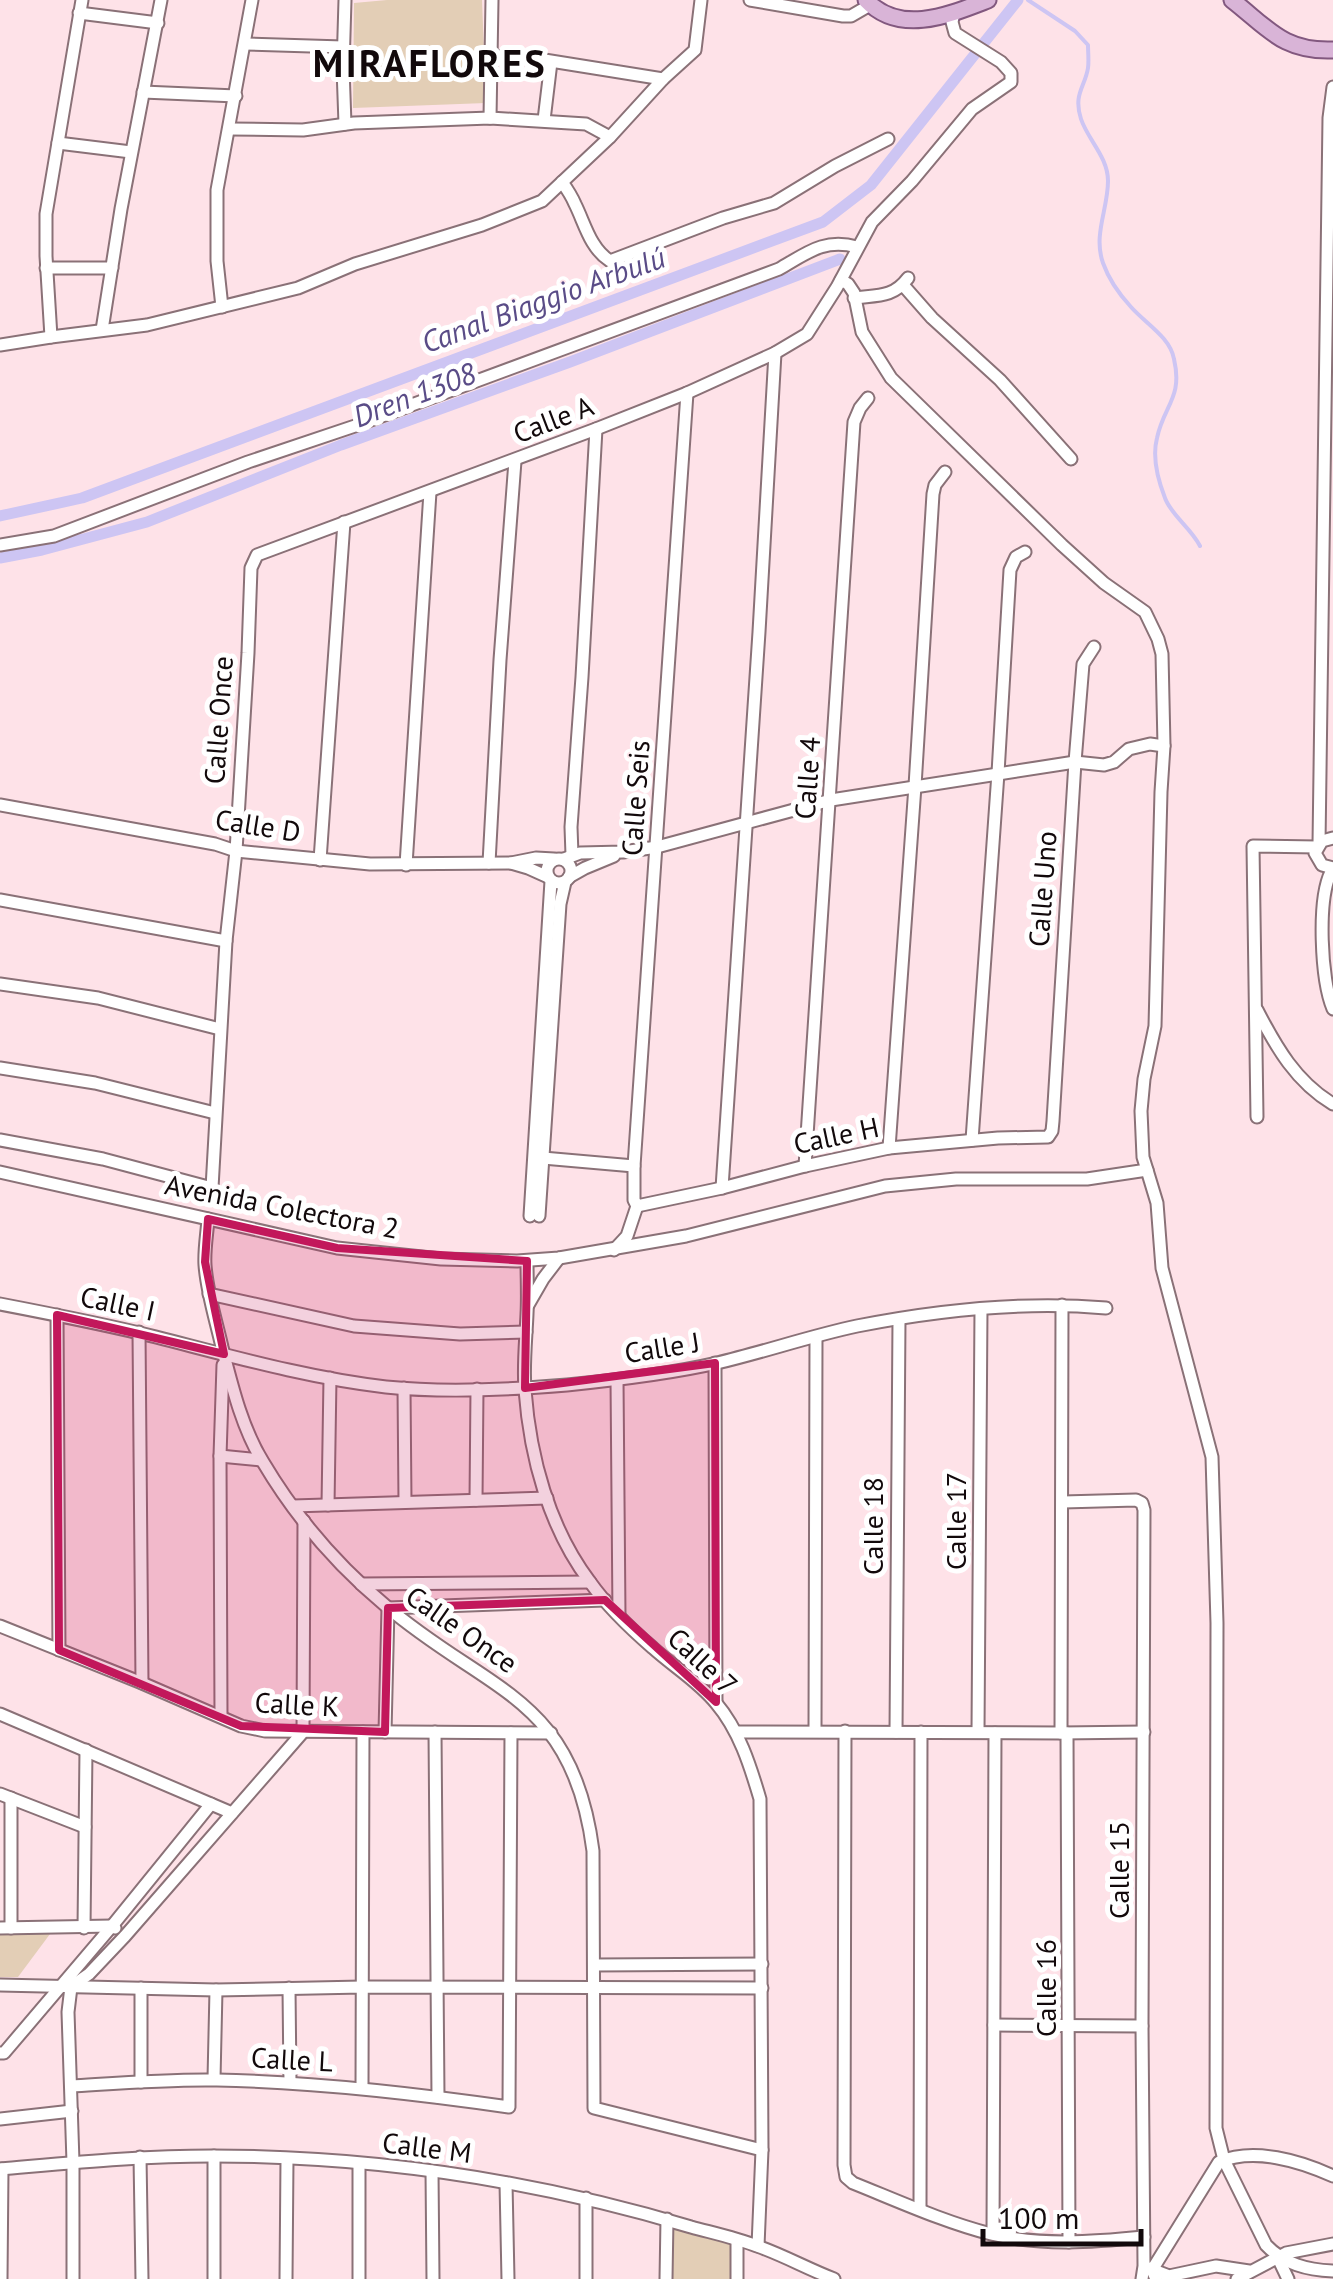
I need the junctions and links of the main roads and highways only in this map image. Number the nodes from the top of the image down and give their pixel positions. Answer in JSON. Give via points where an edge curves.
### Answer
{"nodes":[{"id":1,"x":988,"y":0,"type":"edge"},
{"id":2,"x":1232,"y":0,"type":"edge"},
{"id":3,"x":868,"y":2,"type":"edge"},
{"id":4,"x":1333,"y":50,"type":"edge"}],
"edges":[{"from":1,"to":3,"type":"main road","via":[[935,18],[904,20]]},
{"from":2,"to":4,"type":"main road","via":[[1297,48]]}]}
